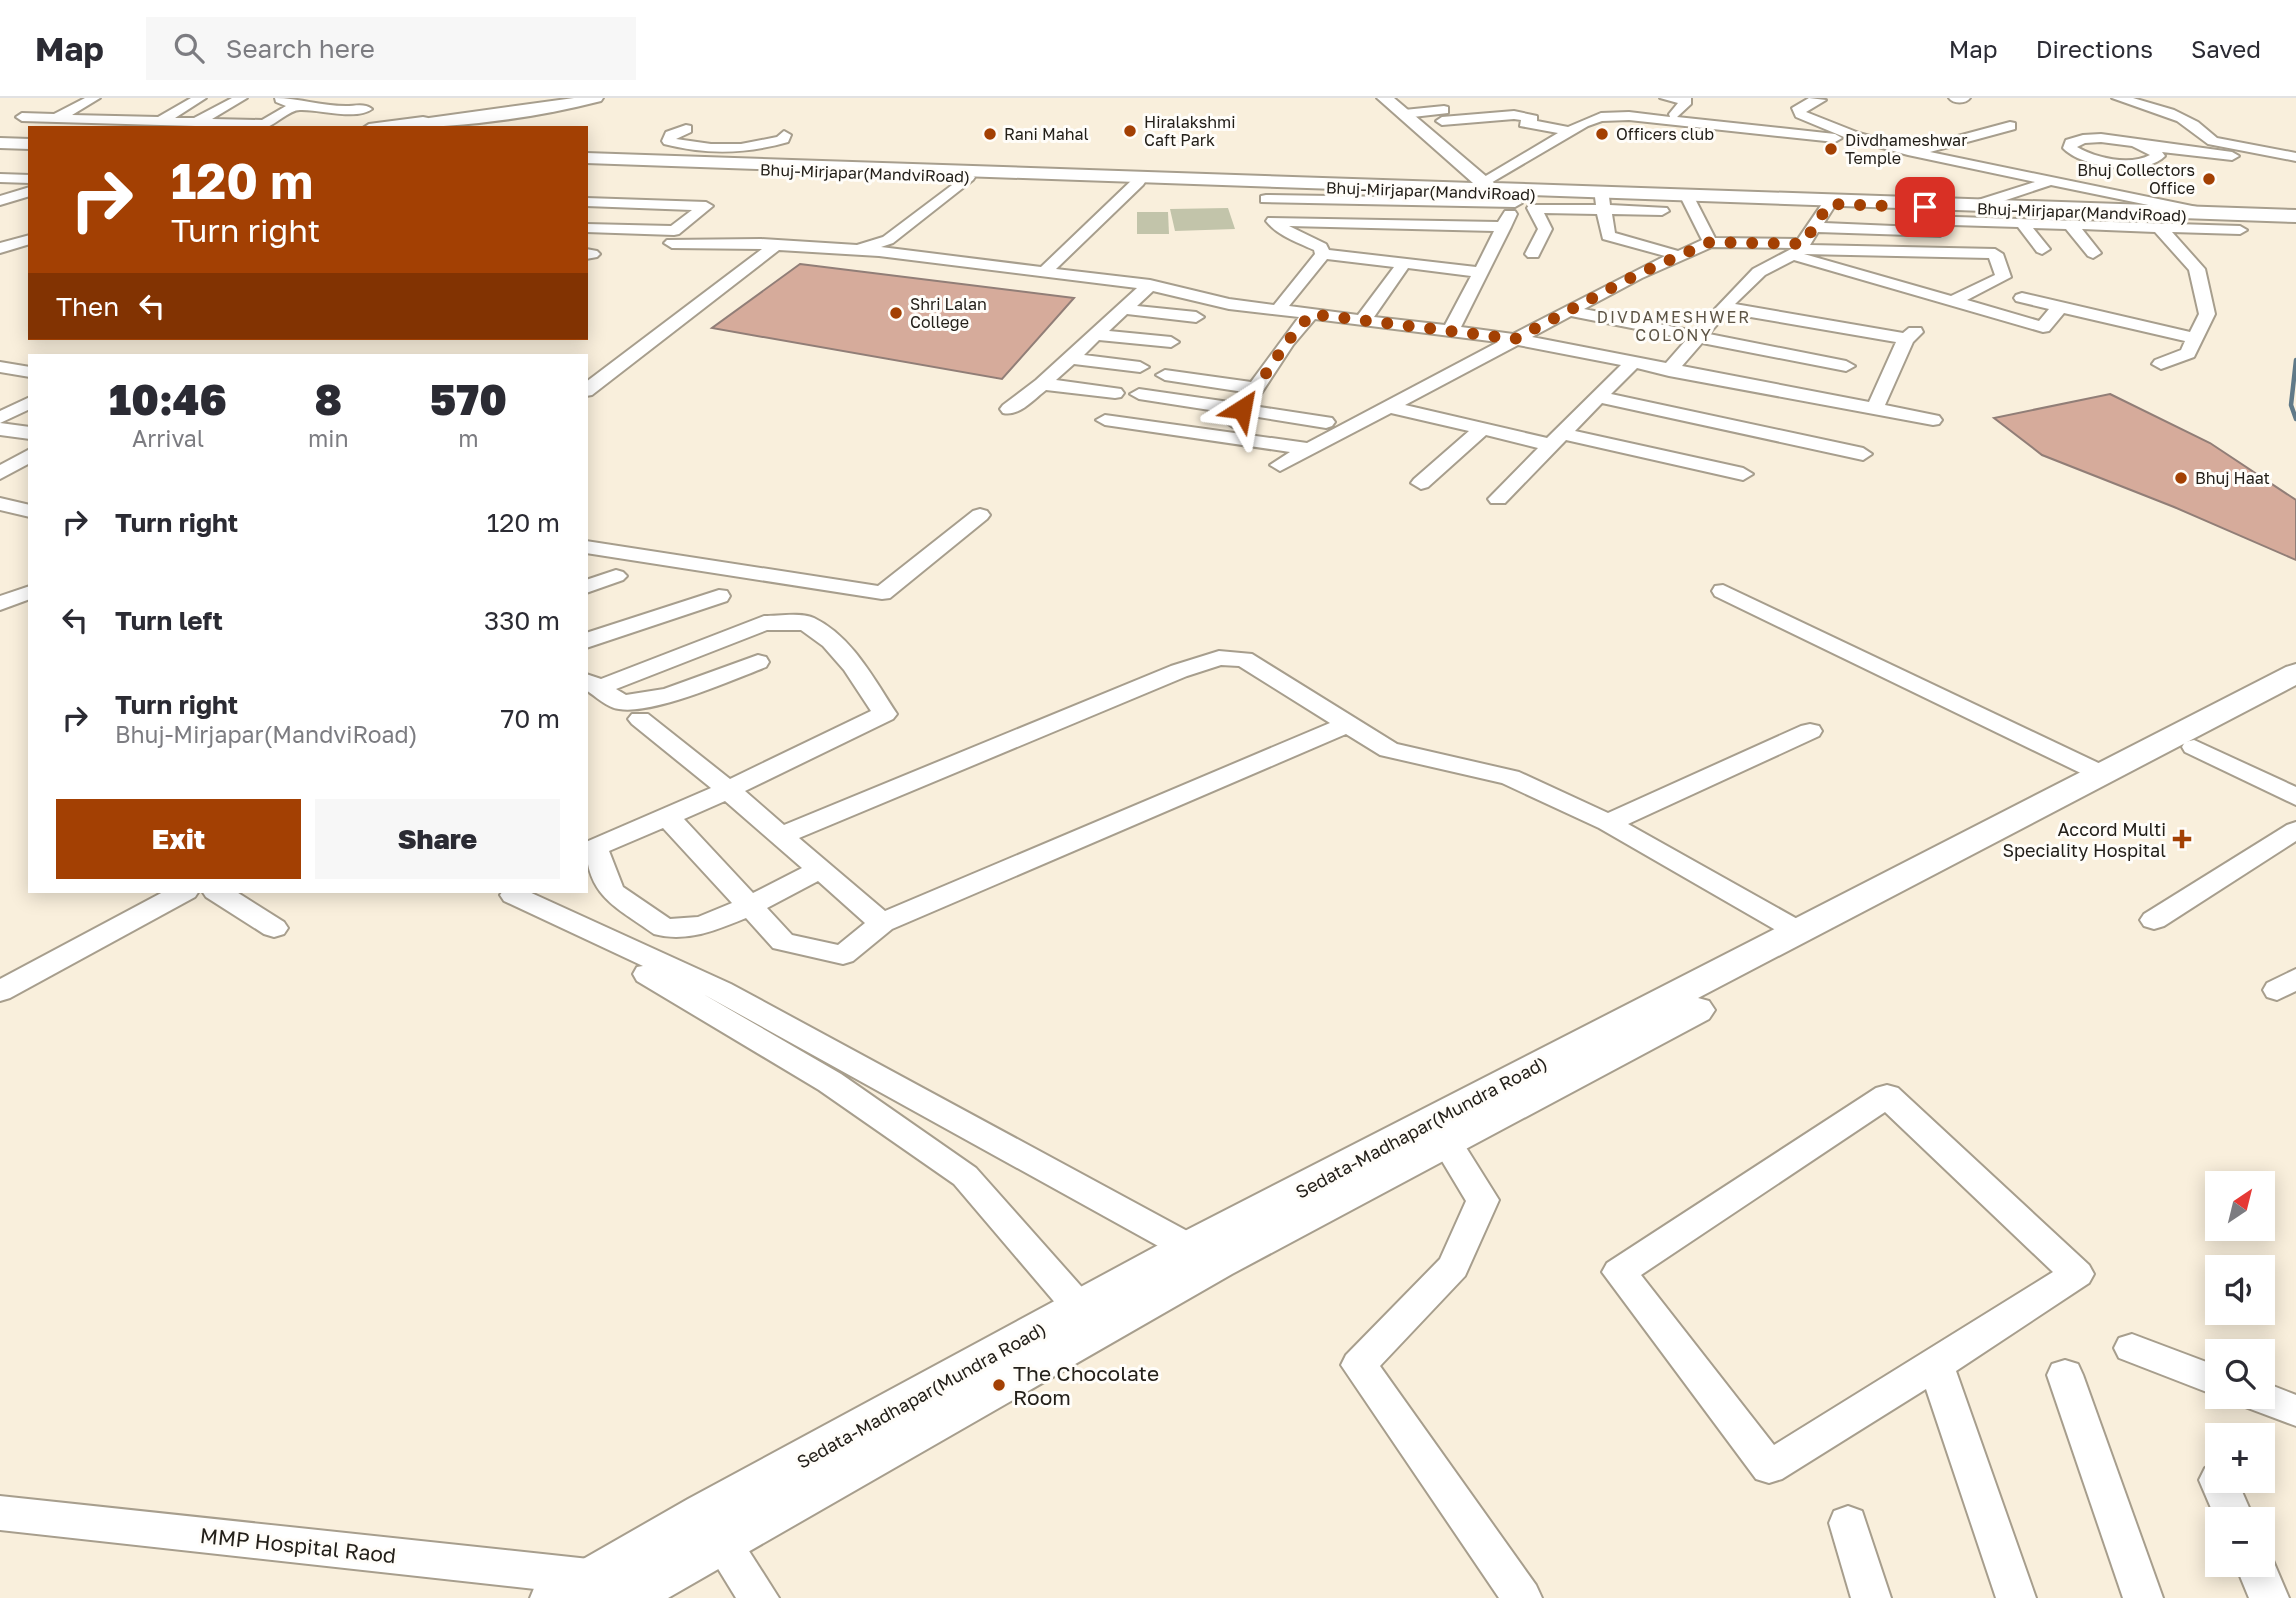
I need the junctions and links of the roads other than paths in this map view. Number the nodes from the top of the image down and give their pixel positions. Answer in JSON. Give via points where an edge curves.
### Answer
{"nodes":[{"id":1,"x":94,"y":98,"type":"edge"},
{"id":2,"x":200,"y":98,"type":"edge"},
{"id":3,"x":241,"y":98,"type":"edge"},
{"id":4,"x":279,"y":98,"type":"edge"},
{"id":5,"x":581,"y":98,"type":"edge"},
{"id":6,"x":595,"y":98,"type":"edge"},
{"id":7,"x":1365,"y":98,"type":"edge"},
{"id":8,"x":1385,"y":98,"type":"edge"},
{"id":9,"x":1666,"y":98,"type":"edge"},
{"id":10,"x":1815,"y":98,"type":"edge"},
{"id":11,"x":1955,"y":98,"type":"edge"},
{"id":12,"x":1964,"y":98,"type":"edge"},
{"id":13,"x":2118,"y":98,"type":"edge"},
{"id":14,"x":1594,"y":105,"type":"dead end"},
{"id":15,"x":295,"y":106,"type":"junction"},
{"id":16,"x":366,"y":109,"type":"dead end"},
{"id":17,"x":71,"y":110,"type":"junction"},
{"id":18,"x":175,"y":113,"type":"junction"},
{"id":19,"x":1404,"y":114,"type":"junction"},
{"id":20,"x":1675,"y":114,"type":"dead end"},
{"id":21,"x":22,"y":117,"type":"dead end"},
{"id":22,"x":1617,"y":117,"type":"junction"},
{"id":23,"x":55,"y":118,"type":"junction"},
{"id":24,"x":160,"y":121,"type":"junction"},
{"id":25,"x":196,"y":122,"type":"junction"},
{"id":26,"x":384,"y":126,"type":"edge"},
{"id":27,"x":408,"y":126,"type":"edge"},
{"id":28,"x":2010,"y":126,"type":"dead end"},
{"id":29,"x":687,"y":130,"type":"dead end"},
{"id":30,"x":1569,"y":131,"type":"junction"},
{"id":31,"x":784,"y":135,"type":"dead end"},
{"id":32,"x":1864,"y":139,"type":"junction"},
{"id":33,"x":0,"y":141,"type":"edge"},
{"id":34,"x":28,"y":141,"type":"edge"},
{"id":35,"x":2146,"y":146,"type":"junction"},
{"id":36,"x":1913,"y":152,"type":"junction"},
{"id":37,"x":1874,"y":155,"type":"dead end"},
{"id":38,"x":2296,"y":157,"type":"edge"},
{"id":39,"x":2093,"y":159,"type":"junction"},
{"id":40,"x":588,"y":160,"type":"edge"},
{"id":41,"x":588,"y":160,"type":"edge"},
{"id":42,"x":2296,"y":165,"type":"edge"},
{"id":43,"x":968,"y":177,"type":"junction"},
{"id":44,"x":0,"y":178,"type":"edge"},
{"id":45,"x":2026,"y":178,"type":"junction"},
{"id":46,"x":28,"y":179,"type":"edge"},
{"id":47,"x":1138,"y":182,"type":"junction"},
{"id":48,"x":2048,"y":182,"type":"junction"},
{"id":49,"x":1488,"y":188,"type":"junction"},
{"id":50,"x":1466,"y":190,"type":"junction"},
{"id":51,"x":28,"y":192,"type":"edge"},
{"id":52,"x":1265,"y":192,"type":"junction"},
{"id":53,"x":1518,"y":199,"type":"junction"},
{"id":54,"x":1689,"y":200,"type":"junction"},
{"id":55,"x":0,"y":201,"type":"edge"},
{"id":56,"x":588,"y":202,"type":"edge"},
{"id":57,"x":1603,"y":203,"type":"junction"},
{"id":58,"x":1829,"y":204,"type":"junction"},
{"id":59,"x":1980,"y":204,"type":"junction"},
{"id":60,"x":1912,"y":207,"type":"junction"},
{"id":61,"x":1662,"y":211,"type":"dead end"},
{"id":62,"x":2197,"y":211,"type":"junction"},
{"id":63,"x":2275,"y":216,"type":"junction"},
{"id":64,"x":2296,"y":218,"type":"edge"},
{"id":65,"x":1273,"y":221,"type":"junction"},
{"id":66,"x":2022,"y":223,"type":"junction"},
{"id":67,"x":2070,"y":224,"type":"junction"},
{"id":68,"x":1504,"y":227,"type":"junction"},
{"id":69,"x":2158,"y":227,"type":"junction"},
{"id":70,"x":588,"y":228,"type":"edge"},
{"id":71,"x":1814,"y":228,"type":"junction"},
{"id":72,"x":2240,"y":230,"type":"dead end"},
{"id":73,"x":1980,"y":234,"type":"dead end"},
{"id":74,"x":28,"y":240,"type":"edge"},
{"id":75,"x":1710,"y":242,"type":"junction"},
{"id":76,"x":673,"y":243,"type":"dead end"},
{"id":77,"x":776,"y":245,"type":"junction"},
{"id":78,"x":890,"y":247,"type":"junction"},
{"id":79,"x":0,"y":248,"type":"edge"},
{"id":80,"x":1798,"y":249,"type":"junction"},
{"id":81,"x":2042,"y":249,"type":"dead end"},
{"id":82,"x":2093,"y":253,"type":"dead end"},
{"id":83,"x":1323,"y":254,"type":"junction"},
{"id":84,"x":1533,"y":254,"type":"dead end"},
{"id":85,"x":1677,"y":255,"type":"junction"},
{"id":86,"x":1404,"y":263,"type":"junction"},
{"id":87,"x":1044,"y":272,"type":"junction"},
{"id":88,"x":1481,"y":272,"type":"junction"},
{"id":89,"x":1150,"y":285,"type":"junction"},
{"id":90,"x":2022,"y":299,"type":"dead end"},
{"id":91,"x":1953,"y":301,"type":"junction"},
{"id":92,"x":1723,"y":307,"type":"junction"},
{"id":93,"x":2060,"y":307,"type":"junction"},
{"id":94,"x":1123,"y":309,"type":"junction"},
{"id":95,"x":1278,"y":310,"type":"junction"},
{"id":96,"x":1568,"y":311,"type":"junction"},
{"id":97,"x":1311,"y":314,"type":"junction"},
{"id":98,"x":1196,"y":317,"type":"dead end"},
{"id":99,"x":1363,"y":320,"type":"junction"},
{"id":100,"x":1451,"y":331,"type":"junction"},
{"id":101,"x":1095,"y":335,"type":"junction"},
{"id":102,"x":1911,"y":335,"type":"joint"},
{"id":103,"x":1698,"y":337,"type":"junction"},
{"id":104,"x":2195,"y":338,"type":"junction"},
{"id":105,"x":1515,"y":339,"type":"junction"},
{"id":106,"x":1171,"y":342,"type":"dead end"},
{"id":107,"x":1069,"y":358,"type":"junction"},
{"id":108,"x":1193,"y":358,"type":"dead end"},
{"id":109,"x":1632,"y":363,"type":"junction"},
{"id":110,"x":2161,"y":364,"type":"dead end"},
{"id":111,"x":1846,"y":366,"type":"dead end"},
{"id":112,"x":0,"y":367,"type":"edge"},
{"id":113,"x":1140,"y":367,"type":"dead end"},
{"id":114,"x":1669,"y":371,"type":"junction"},
{"id":115,"x":28,"y":372,"type":"edge"},
{"id":116,"x":1042,"y":384,"type":"junction"},
{"id":117,"x":1256,"y":388,"type":"junction"},
{"id":118,"x":588,"y":389,"type":"edge"},
{"id":119,"x":1115,"y":393,"type":"dead end"},
{"id":120,"x":1139,"y":394,"type":"dead end"},
{"id":121,"x":1598,"y":397,"type":"junction"},
{"id":122,"x":28,"y":403,"type":"edge"},
{"id":123,"x":1849,"y":405,"type":"junction"},
{"id":124,"x":1389,"y":407,"type":"junction"},
{"id":125,"x":1009,"y":409,"type":"dead end"},
{"id":126,"x":1242,"y":409,"type":"junction"},
{"id":127,"x":1874,"y":410,"type":"junction"},
{"id":128,"x":0,"y":418,"type":"edge"},
{"id":129,"x":1105,"y":419,"type":"dead end"},
{"id":130,"x":1933,"y":421,"type":"dead end"},
{"id":131,"x":1326,"y":422,"type":"dead end"},
{"id":132,"x":0,"y":429,"type":"edge"},
{"id":133,"x":1482,"y":429,"type":"junction"},
{"id":134,"x":28,"y":433,"type":"edge"},
{"id":135,"x":1222,"y":437,"type":"junction"},
{"id":136,"x":1557,"y":440,"type":"junction"},
{"id":137,"x":1803,"y":440,"type":"junction"},
{"id":138,"x":1310,"y":449,"type":"junction"},
{"id":139,"x":1863,"y":454,"type":"dead end"},
{"id":140,"x":28,"y":456,"type":"edge"},
{"id":141,"x":1280,"y":465,"type":"dead end"},
{"id":142,"x":0,"y":472,"type":"edge"},
{"id":143,"x":1743,"y":474,"type":"dead end"},
{"id":144,"x":1421,"y":482,"type":"dead end"},
{"id":145,"x":0,"y":494,"type":"edge"},
{"id":146,"x":28,"y":498,"type":"edge"},
{"id":147,"x":1497,"y":499,"type":"dead end"},
{"id":148,"x":0,"y":503,"type":"edge"},
{"id":149,"x":28,"y":510,"type":"edge"},
{"id":150,"x":980,"y":515,"type":"dead end"},
{"id":151,"x":588,"y":547,"type":"edge"},
{"id":152,"x":616,"y":576,"type":"dead end"},
{"id":153,"x":588,"y":586,"type":"edge"},
{"id":154,"x":1723,"y":591,"type":"dead end"},
{"id":155,"x":28,"y":593,"type":"edge"},
{"id":156,"x":719,"y":596,"type":"dead end"},
{"id":157,"x":0,"y":603,"type":"edge"},
{"id":158,"x":588,"y":640,"type":"edge"},
{"id":159,"x":758,"y":662,"type":"dead end"},
{"id":160,"x":2296,"y":674,"type":"edge"},
{"id":161,"x":592,"y":684,"type":"edge"},
{"id":162,"x":2296,"y":694,"type":"edge"},
{"id":163,"x":640,"y":719,"type":"dead end"},
{"id":164,"x":1348,"y":724,"type":"junction"},
{"id":165,"x":1810,"y":731,"type":"dead end"},
{"id":166,"x":2194,"y":747,"type":"junction"},
{"id":167,"x":2100,"y":773,"type":"junction"},
{"id":168,"x":728,"y":790,"type":"junction"},
{"id":169,"x":2296,"y":797,"type":"edge"},
{"id":170,"x":666,"y":815,"type":"junction"},
{"id":171,"x":1608,"y":823,"type":"junction"},
{"id":172,"x":2296,"y":830,"type":"edge"},
{"id":173,"x":780,"y":835,"type":"junction"},
{"id":174,"x":819,"y":870,"type":"junction"},
{"id":175,"x":181,"y":893,"type":"edge"},
{"id":176,"x":219,"y":893,"type":"edge"},
{"id":177,"x":510,"y":893,"type":"edge"},
{"id":178,"x":750,"y":906,"type":"junction"},
{"id":179,"x":2154,"y":920,"type":"dead end"},
{"id":180,"x":882,"y":923,"type":"junction"},
{"id":181,"x":274,"y":929,"type":"dead end"},
{"id":182,"x":1798,"y":931,"type":"junction"},
{"id":183,"x":0,"y":990,"type":"edge"},
{"id":184,"x":1446,"y":1140,"type":"junction"},
{"id":185,"x":1190,"y":1248,"type":"junction"},
{"id":186,"x":1088,"y":1318,"type":"junction"},
{"id":187,"x":2132,"y":1348,"type":"dead end"},
{"id":188,"x":1936,"y":1365,"type":"junction"},
{"id":189,"x":2065,"y":1375,"type":"dead end"},
{"id":190,"x":2205,"y":1376,"type":"edge"},
{"id":191,"x":2275,"y":1403,"type":"edge"},
{"id":192,"x":2296,"y":1411,"type":"edge"},
{"id":193,"x":0,"y":1513,"type":"edge"},
{"id":194,"x":1848,"y":1523,"type":"dead end"},
{"id":195,"x":721,"y":1541,"type":"junction"},
{"id":196,"x":2260,"y":1577,"type":"edge"},
{"id":197,"x":618,"y":1588,"type":"edge"},
{"id":198,"x":555,"y":1598,"type":"edge"},
{"id":199,"x":759,"y":1598,"type":"edge"},
{"id":200,"x":1522,"y":1598,"type":"edge"},
{"id":201,"x":1871,"y":1598,"type":"edge"},
{"id":202,"x":2016,"y":1598,"type":"edge"},
{"id":203,"x":2143,"y":1598,"type":"edge"},
{"id":204,"x":2269,"y":1598,"type":"edge"}],
"edges":[{"from":1,"to":17,"type":"street"},
{"from":2,"to":18,"type":"street"},
{"from":3,"to":25,"type":"street"},
{"from":4,"to":15,"type":"street"},
{"from":5,"to":26,"type":"street"},
{"from":6,"to":27,"type":"main road"},
{"from":7,"to":50,"type":"main road"},
{"from":8,"to":19,"type":"main road"},
{"from":9,"to":20,"type":"street","via":[[1687,101]]},
{"from":10,"to":32,"type":"street","via":[[1820,100],[1798,108],[1800,114]]},
{"from":11,"to":12,"type":"street"},
{"from":13,"to":38,"type":"street","via":[[2193,124],[2213,141]]},
{"from":14,"to":22,"type":"street","via":[[1625,111]]},
{"from":15,"to":16,"type":"street"},
{"from":15,"to":25,"type":"street","via":[[265,124]]},
{"from":17,"to":18,"type":"street"},
{"from":17,"to":23,"type":"street"},
{"from":18,"to":24,"type":"street"},
{"from":19,"to":30,"type":"street","via":[[1514,115],[1532,118],[1525,123]]},
{"from":19,"to":49,"type":"main road"},
{"from":21,"to":23,"type":"street"},
{"from":22,"to":30,"type":"street","via":[[1601,117]]},
{"from":22,"to":32,"type":"street"},
{"from":23,"to":24,"type":"street"},
{"from":24,"to":25,"type":"street"},
{"from":28,"to":36,"type":"street"},
{"from":29,"to":31,"type":"street","via":[[671,135],[669,141],[724,148],[767,145]]},
{"from":30,"to":49,"type":"street"},
{"from":32,"to":36,"type":"street"},
{"from":33,"to":34,"type":"main road"},
{"from":35,"to":39,"type":"street","via":[[2156,158],[2132,163]]},
{"from":35,"to":39,"type":"street","via":[[2098,138],[2071,143],[2073,151]]},
{"from":35,"to":42,"type":"street"},
{"from":36,"to":45,"type":"street"},
{"from":37,"to":45,"type":"street"},
{"from":39,"to":48,"type":"street"},
{"from":40,"to":50,"type":"main road","name":"Bhuj-Mirjapar(MandviRoad)"},
{"from":41,"to":43,"type":"main road","name":"Bhuj-Mirjapar(MandviRoad)"},
{"from":43,"to":47,"type":"main road","name":"Bhuj-Mirjapar(MandviRoad)"},
{"from":43,"to":78,"type":"street"},
{"from":44,"to":46,"type":"street"},
{"from":45,"to":48,"type":"street"},
{"from":47,"to":52,"type":"main road","name":"Bhuj-Mirjapar(MandviRoad)"},
{"from":47,"to":87,"type":"street"},
{"from":48,"to":59,"type":"street"},
{"from":48,"to":62,"type":"street"},
{"from":49,"to":50,"type":"main road","name":"Bhuj-Mirjapar(MandviRoad)"},
{"from":49,"to":53,"type":"main road","name":"Bhuj-Mirjapar(MandviRoad)"},
{"from":49,"to":59,"type":"main road","name":"Bhuj-Mirjapar(MandviRoad)"},
{"from":50,"to":52,"type":"main road","name":"Bhuj-Mirjapar(MandviRoad)"},
{"from":51,"to":55,"type":"street"},
{"from":52,"to":53,"type":"street"},
{"from":52,"to":65,"type":"street"},
{"from":53,"to":57,"type":"main road","name":"Bhuj-Mirjapar(MandviRoad)"},
{"from":53,"to":68,"type":"street"},
{"from":54,"to":57,"type":"main road","name":"Bhuj-Mirjapar(MandviRoad)"},
{"from":54,"to":58,"type":"main road","name":"Bhuj-Mirjapar(MandviRoad)"},
{"from":54,"to":75,"type":"street"},
{"from":56,"to":70,"type":"street","via":[[706,206],[674,232]]},
{"from":57,"to":61,"type":"street"},
{"from":57,"to":84,"type":"street","via":[[1534,208],[1545,229]]},
{"from":57,"to":85,"type":"street","via":[[1608,236]]},
{"from":58,"to":60,"type":"main road","name":"Bhuj-Mirjapar(MandviRoad)"},
{"from":58,"to":71,"type":"street"},
{"from":59,"to":62,"type":"main road","name":"Bhuj-Mirjapar(MandviRoad)"},
{"from":60,"to":63,"type":"main road","name":"Bhuj-Mirjapar(MandviRoad)"},
{"from":60,"to":66,"type":"street","via":[[1920,220]]},
{"from":62,"to":63,"type":"main road","name":"Bhuj-Mirjapar(MandviRoad)"},
{"from":63,"to":64,"type":"main road"},
{"from":65,"to":68,"type":"street"},
{"from":65,"to":83,"type":"street","via":[[1321,247]]},
{"from":66,"to":67,"type":"street"},
{"from":66,"to":81,"type":"street"},
{"from":67,"to":69,"type":"street"},
{"from":67,"to":82,"type":"street"},
{"from":68,"to":88,"type":"street"},
{"from":69,"to":72,"type":"street"},
{"from":69,"to":104,"type":"street","via":[[2197,269],[2207,314]]},
{"from":71,"to":73,"type":"street"},
{"from":71,"to":80,"type":"street"},
{"from":74,"to":79,"type":"street"},
{"from":75,"to":80,"type":"street"},
{"from":75,"to":85,"type":"street"},
{"from":76,"to":77,"type":"street"},
{"from":77,"to":78,"type":"street","via":[[855,250]]},
{"from":77,"to":118,"type":"street"},
{"from":78,"to":87,"type":"street"},
{"from":80,"to":91,"type":"street"},
{"from":80,"to":91,"type":"street","via":[[1995,254],[2003,277]]},
{"from":80,"to":92,"type":"street","via":[[1759,272]]},
{"from":83,"to":86,"type":"street"},
{"from":83,"to":95,"type":"street"},
{"from":85,"to":96,"type":"street"},
{"from":86,"to":88,"type":"street"},
{"from":86,"to":99,"type":"street"},
{"from":87,"to":89,"type":"street"},
{"from":88,"to":100,"type":"street"},
{"from":89,"to":94,"type":"street"},
{"from":89,"to":95,"type":"street","via":[[1229,304]]},
{"from":90,"to":93,"type":"street"},
{"from":91,"to":93,"type":"street","via":[[2043,327]]},
{"from":92,"to":102,"type":"street"},
{"from":92,"to":103,"type":"street"},
{"from":93,"to":104,"type":"street"},
{"from":94,"to":98,"type":"street"},
{"from":94,"to":101,"type":"street"},
{"from":95,"to":97,"type":"street"},
{"from":96,"to":103,"type":"street"},
{"from":96,"to":105,"type":"street"},
{"from":97,"to":99,"type":"street"},
{"from":97,"to":117,"type":"street"},
{"from":99,"to":100,"type":"street"},
{"from":100,"to":105,"type":"street"},
{"from":101,"to":106,"type":"street"},
{"from":101,"to":107,"type":"street"},
{"from":102,"to":127,"type":"street"},
{"from":103,"to":111,"type":"street"},
{"from":103,"to":114,"type":"street"},
{"from":104,"to":110,"type":"street","via":[[2188,353]]},
{"from":105,"to":109,"type":"street"},
{"from":105,"to":124,"type":"street"},
{"from":107,"to":113,"type":"street"},
{"from":107,"to":116,"type":"street"},
{"from":108,"to":117,"type":"street","via":[[1173,376]]},
{"from":109,"to":114,"type":"street"},
{"from":109,"to":121,"type":"street"},
{"from":112,"to":115,"type":"street"},
{"from":114,"to":123,"type":"street"},
{"from":116,"to":119,"type":"street"},
{"from":116,"to":125,"type":"street"},
{"from":117,"to":126,"type":"street"},
{"from":120,"to":126,"type":"street"},
{"from":121,"to":136,"type":"street"},
{"from":121,"to":137,"type":"street"},
{"from":122,"to":128,"type":"street"},
{"from":123,"to":127,"type":"street"},
{"from":123,"to":137,"type":"street"},
{"from":124,"to":133,"type":"street"},
{"from":124,"to":138,"type":"street"},
{"from":126,"to":131,"type":"street"},
{"from":126,"to":135,"type":"street"},
{"from":127,"to":130,"type":"street"},
{"from":129,"to":135,"type":"street"},
{"from":132,"to":134,"type":"street"},
{"from":133,"to":136,"type":"street"},
{"from":133,"to":144,"type":"street"},
{"from":135,"to":138,"type":"street"},
{"from":136,"to":143,"type":"street"},
{"from":136,"to":147,"type":"street"},
{"from":137,"to":139,"type":"street"},
{"from":138,"to":141,"type":"street"},
{"from":140,"to":142,"type":"street"},
{"from":145,"to":146,"type":"street"},
{"from":148,"to":149,"type":"street"},
{"from":150,"to":151,"type":"street","via":[[882,593]]},
{"from":152,"to":153,"type":"street"},
{"from":154,"to":167,"type":"street"},
{"from":155,"to":157,"type":"street"},
{"from":156,"to":158,"type":"street"},
{"from":159,"to":161,"type":"street","via":[[669,695],[622,703]]},
{"from":160,"to":167,"type":"main road","name":"Sedata-Madhapar(Mundra Road)"},
{"from":161,"to":168,"type":"street","via":[[764,623],[806,623],[831,641],[885,713]]},
{"from":162,"to":166,"type":"main road","name":"Sedata-Madhapar(Mundra Road)"},
{"from":163,"to":168,"type":"street"},
{"from":164,"to":171,"type":"street","via":[[1389,750],[1510,777]]},
{"from":164,"to":173,"type":"street","via":[[1244,659],[1219,658]]},
{"from":164,"to":180,"type":"street"},
{"from":165,"to":171,"type":"street"},
{"from":166,"to":169,"type":"street"},
{"from":166,"to":184,"type":"main road","name":"Sedata-Madhapar(Mundra Road)"},
{"from":167,"to":182,"type":"main road","name":"Sedata-Madhapar(Mundra Road)"},
{"from":168,"to":170,"type":"street"},
{"from":168,"to":173,"type":"street"},
{"from":170,"to":178,"type":"street"},
{"from":170,"to":178,"type":"street","via":[[594,848],[611,891],[664,928],[702,926]]},
{"from":171,"to":182,"type":"street"},
{"from":172,"to":179,"type":"street"},
{"from":173,"to":174,"type":"street"},
{"from":174,"to":178,"type":"street"},
{"from":174,"to":180,"type":"street"},
{"from":175,"to":183,"type":"street"},
{"from":176,"to":181,"type":"street"},
{"from":177,"to":185,"type":"street","via":[[720,991]]},
{"from":177,"to":186,"type":"street","via":[[830,1082],[965,1175]]},
{"from":178,"to":180,"type":"street","via":[[783,942],[843,955]]},
{"from":182,"to":185,"type":"main road","name":"Sedata-Madhapar(Mundra Road)"},
{"from":184,"to":186,"type":"main road","name":"Sedata-Madhapar(Mundra Road)","via":[[1217,1262]]},
{"from":184,"to":200,"type":"street","via":[[1483,1200],[1454,1267],[1359,1365]]},
{"from":185,"to":186,"type":"main road","name":"Sedata-Madhapar(Mundra Road)"},
{"from":186,"to":195,"type":"main road","name":"Sedata-Madhapar(Mundra Road)"},
{"from":186,"to":197,"type":"main road","name":"Sedata-Madhapar(Mundra Road)","via":[[694,1520]]},
{"from":187,"to":190,"type":"street"},
{"from":188,"to":188,"type":"street","via":[[1769,1467],[1619,1272],[1887,1096],[2077,1274]]},
{"from":188,"to":202,"type":"street"},
{"from":189,"to":203,"type":"street"},
{"from":191,"to":192,"type":"street"},
{"from":193,"to":197,"type":"street","name":"MMP Hospital Raod"},
{"from":194,"to":201,"type":"street"},
{"from":195,"to":197,"type":"main road","name":"Sedata-Madhapar(Mundra Road)"},
{"from":195,"to":199,"type":"street"},
{"from":196,"to":204,"type":"street"},
{"from":197,"to":198,"type":"main road","name":"Sedata-Madhapar(Mundra Road)"}]}
